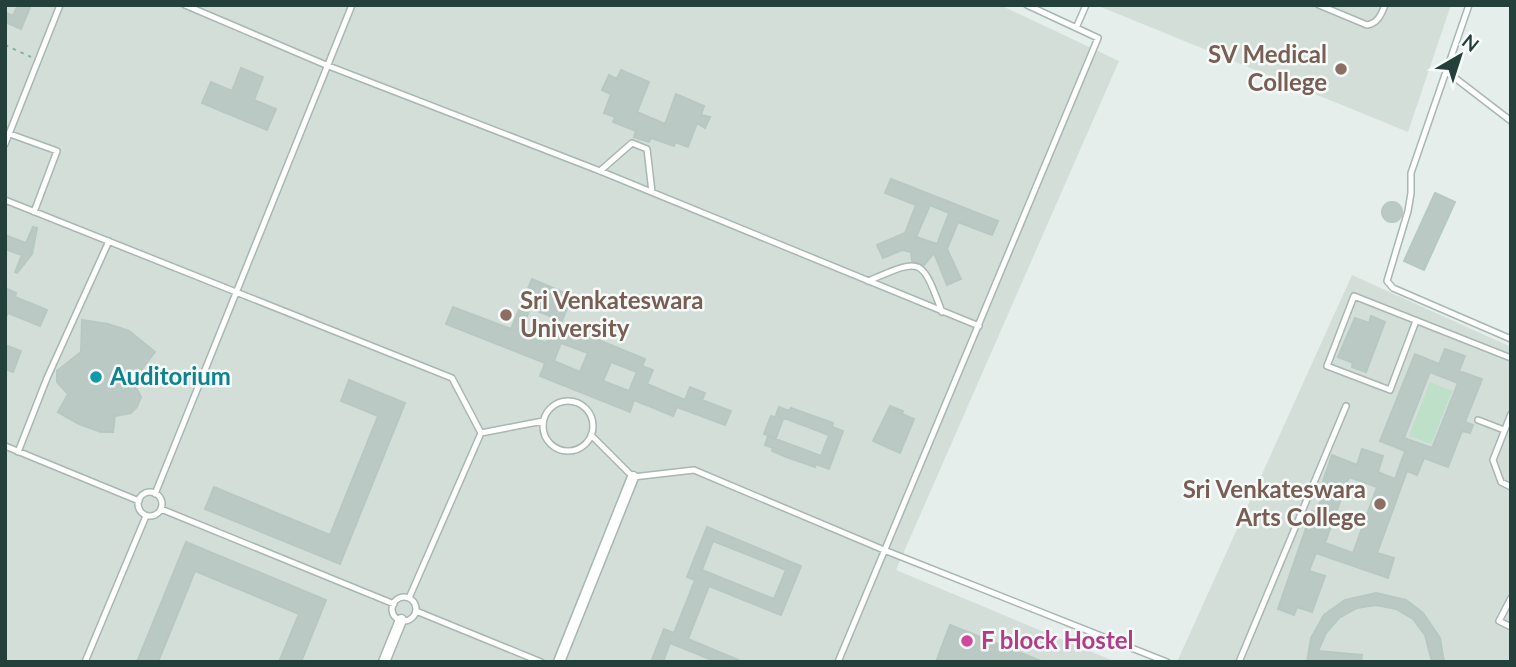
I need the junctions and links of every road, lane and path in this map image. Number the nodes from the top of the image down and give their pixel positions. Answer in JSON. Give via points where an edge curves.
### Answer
{"nodes":[{"id":1,"x":60,"y":5,"type":"edge"},
{"id":2,"x":185,"y":5,"type":"edge"},
{"id":3,"x":352,"y":5,"type":"edge"},
{"id":4,"x":1027,"y":5,"type":"edge"},
{"id":5,"x":1086,"y":5,"type":"edge"},
{"id":6,"x":1319,"y":5,"type":"edge"},
{"id":7,"x":1385,"y":5,"type":"edge"},
{"id":8,"x":1469,"y":5,"type":"edge"},
{"id":9,"x":1076,"y":28,"type":"junction"},
{"id":10,"x":5,"y":46,"type":"edge"},
{"id":11,"x":39,"y":59,"type":"junction"},
{"id":12,"x":326,"y":65,"type":"junction"},
{"id":13,"x":1446,"y":71,"type":"junction"},
{"id":14,"x":1511,"y":121,"type":"edge"},
{"id":15,"x":10,"y":134,"type":"junction"},
{"id":16,"x":5,"y":145,"type":"edge"},
{"id":17,"x":600,"y":171,"type":"junction"},
{"id":18,"x":652,"y":192,"type":"junction"},
{"id":19,"x":5,"y":200,"type":"edge"},
{"id":20,"x":34,"y":212,"type":"junction"},
{"id":21,"x":109,"y":241,"type":"junction"},
{"id":22,"x":868,"y":281,"type":"junction"},
{"id":23,"x":238,"y":292,"type":"junction"},
{"id":24,"x":942,"y":312,"type":"junction"},
{"id":25,"x":1416,"y":321,"type":"junction"},
{"id":26,"x":979,"y":326,"type":"junction"},
{"id":27,"x":1511,"y":339,"type":"edge"},
{"id":28,"x":1511,"y":358,"type":"edge"},
{"id":29,"x":1346,"y":406,"type":"dead end"},
{"id":30,"x":1511,"y":414,"type":"edge"},
{"id":31,"x":1478,"y":420,"type":"dead end"},
{"id":32,"x":543,"y":421,"type":"junction"},
{"id":33,"x":1504,"y":430,"type":"junction"},
{"id":34,"x":481,"y":433,"type":"junction"},
{"id":35,"x":592,"y":435,"type":"junction"},
{"id":36,"x":5,"y":446,"type":"edge"},
{"id":37,"x":18,"y":452,"type":"junction"},
{"id":38,"x":633,"y":477,"type":"junction"},
{"id":39,"x":1511,"y":487,"type":"edge"},
{"id":40,"x":155,"y":494,"type":"junction"},
{"id":41,"x":139,"y":501,"type":"junction"},
{"id":42,"x":161,"y":509,"type":"junction"},
{"id":43,"x":146,"y":516,"type":"junction"},
{"id":44,"x":884,"y":550,"type":"junction"},
{"id":45,"x":409,"y":598,"type":"junction"},
{"id":46,"x":1511,"y":598,"type":"edge"},
{"id":47,"x":394,"y":604,"type":"junction"},
{"id":48,"x":416,"y":611,"type":"junction"},
{"id":49,"x":401,"y":620,"type":"junction"},
{"id":50,"x":1511,"y":627,"type":"edge"},
{"id":51,"x":85,"y":662,"type":"edge"},
{"id":52,"x":384,"y":662,"type":"edge"},
{"id":53,"x":541,"y":662,"type":"edge"},
{"id":54,"x":559,"y":662,"type":"edge"},
{"id":55,"x":838,"y":662,"type":"edge"},
{"id":56,"x":1167,"y":662,"type":"edge"},
{"id":57,"x":1239,"y":662,"type":"edge"}],
"edges":[{"from":1,"to":11,"type":"lane"},
{"from":2,"to":12,"type":"lane"},
{"from":3,"to":12,"type":"lane"},
{"from":4,"to":9,"type":"lane"},
{"from":5,"to":9,"type":"lane"},
{"from":6,"to":7,"type":"lane","via":[[1367,25],[1379,18]]},
{"from":8,"to":13,"type":"lane"},
{"from":9,"to":26,"type":"lane","via":[[1098,38]]},
{"from":10,"to":11,"type":"path"},
{"from":11,"to":15,"type":"lane"},
{"from":12,"to":17,"type":"lane"},
{"from":12,"to":23,"type":"lane"},
{"from":13,"to":14,"type":"lane"},
{"from":13,"to":27,"type":"lane","via":[[1411,173],[1408,211],[1387,281],[1393,288]]},
{"from":15,"to":16,"type":"lane"},
{"from":15,"to":20,"type":"lane","via":[[57,151]]},
{"from":17,"to":18,"type":"lane"},
{"from":17,"to":18,"type":"lane","via":[[632,143],[647,149]]},
{"from":18,"to":22,"type":"lane"},
{"from":19,"to":20,"type":"lane"},
{"from":20,"to":21,"type":"lane"},
{"from":21,"to":23,"type":"lane"},
{"from":21,"to":37,"type":"lane"},
{"from":22,"to":24,"type":"lane"},
{"from":22,"to":24,"type":"lane","via":[[906,265],[918,266],[928,273]]},
{"from":23,"to":34,"type":"lane","via":[[452,378]]},
{"from":23,"to":40,"type":"lane"},
{"from":24,"to":26,"type":"lane"},
{"from":25,"to":25,"type":"lane","via":[[1354,296],[1327,366],[1390,390]]},
{"from":25,"to":28,"type":"lane"},
{"from":26,"to":44,"type":"lane"},
{"from":29,"to":57,"type":"lane"},
{"from":30,"to":33,"type":"lane"},
{"from":31,"to":33,"type":"lane"},
{"from":32,"to":34,"type":"lane"},
{"from":32,"to":35,"type":"lane","via":[[550,444],[565,451],[581,448]]},
{"from":32,"to":35,"type":"lane","via":[[559,402],[575,402],[589,411]]},
{"from":33,"to":39,"type":"lane","via":[[1493,460],[1501,482]]},
{"from":34,"to":45,"type":"lane"},
{"from":35,"to":38,"type":"lane"},
{"from":36,"to":37,"type":"lane"},
{"from":37,"to":41,"type":"lane"},
{"from":38,"to":44,"type":"lane","via":[[694,470]]},
{"from":38,"to":54,"type":"street"},
{"from":40,"to":41,"type":"lane","via":[[145,494]]},
{"from":40,"to":42,"type":"lane"},
{"from":41,"to":43,"type":"lane"},
{"from":42,"to":43,"type":"lane"},
{"from":42,"to":47,"type":"lane"},
{"from":43,"to":51,"type":"lane"},
{"from":44,"to":55,"type":"lane"},
{"from":44,"to":56,"type":"lane"},
{"from":45,"to":47,"type":"lane"},
{"from":45,"to":48,"type":"lane"},
{"from":46,"to":50,"type":"lane","via":[[1499,621]]},
{"from":47,"to":49,"type":"lane","via":[[394,614]]},
{"from":48,"to":49,"type":"lane","via":[[411,619]]},
{"from":48,"to":53,"type":"lane"},
{"from":49,"to":52,"type":"street"}]}
